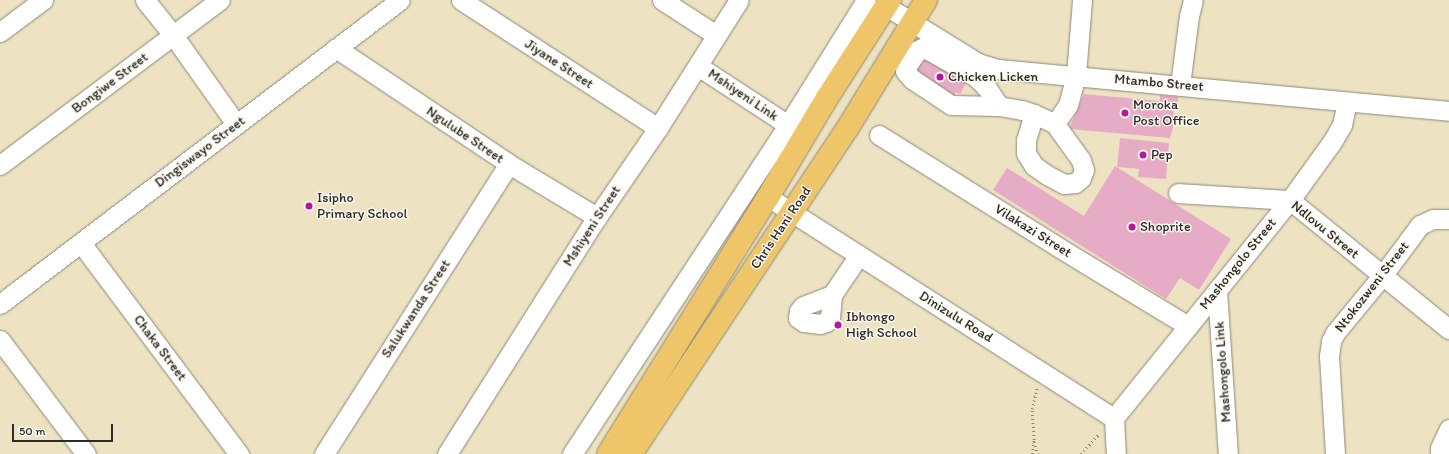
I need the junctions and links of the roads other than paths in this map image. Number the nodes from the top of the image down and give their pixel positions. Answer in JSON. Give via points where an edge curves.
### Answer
{"nodes":[{"id":1,"x":43,"y":0,"type":"edge"},
{"id":2,"x":145,"y":0,"type":"edge"},
{"id":3,"x":220,"y":0,"type":"edge"},
{"id":4,"x":400,"y":0,"type":"edge"},
{"id":5,"x":460,"y":0,"type":"edge"},
{"id":6,"x":662,"y":0,"type":"edge"},
{"id":7,"x":739,"y":0,"type":"edge"},
{"id":8,"x":926,"y":0,"type":"edge"},
{"id":9,"x":1082,"y":0,"type":"edge"},
{"id":10,"x":1193,"y":0,"type":"edge"},
{"id":11,"x":881,"y":2,"type":"edge"},
{"id":12,"x":912,"y":22,"type":"junction"},
{"id":13,"x":0,"y":32,"type":"edge"},
{"id":14,"x":174,"y":35,"type":"junction"},
{"id":15,"x":716,"y":35,"type":"junction"},
{"id":16,"x":336,"y":48,"type":"junction"},
{"id":17,"x":698,"y":66,"type":"junction"},
{"id":18,"x":1076,"y":75,"type":"junction"},
{"id":19,"x":1180,"y":85,"type":"junction"},
{"id":20,"x":1347,"y":102,"type":"junction"},
{"id":21,"x":999,"y":106,"type":"dead end"},
{"id":22,"x":1449,"y":111,"type":"edge"},
{"id":23,"x":1034,"y":114,"type":"junction"},
{"id":24,"x":236,"y":124,"type":"junction"},
{"id":25,"x":1055,"y":124,"type":"junction"},
{"id":26,"x":788,"y":125,"type":"junction"},
{"id":27,"x":658,"y":128,"type":"junction"},
{"id":28,"x":878,"y":135,"type":"dead end"},
{"id":29,"x":509,"y":164,"type":"junction"},
{"id":30,"x":0,"y":165,"type":"edge"},
{"id":31,"x":1178,"y":193,"type":"dead end"},
{"id":32,"x":768,"y":197,"type":"junction"},
{"id":33,"x":1290,"y":200,"type":"junction"},
{"id":34,"x":791,"y":212,"type":"junction"},
{"id":35,"x":597,"y":217,"type":"junction"},
{"id":36,"x":1449,"y":219,"type":"edge"},
{"id":37,"x":81,"y":243,"type":"junction"},
{"id":38,"x":859,"y":255,"type":"junction"},
{"id":39,"x":1382,"y":276,"type":"junction"},
{"id":40,"x":1217,"y":290,"type":"junction"},
{"id":41,"x":832,"y":295,"type":"dead end"},
{"id":42,"x":0,"y":304,"type":"edge"},
{"id":43,"x":1188,"y":326,"type":"junction"},
{"id":44,"x":1449,"y":328,"type":"edge"},
{"id":45,"x":0,"y":340,"type":"edge"},
{"id":46,"x":1114,"y":418,"type":"junction"},
{"id":47,"x":1449,"y":429,"type":"edge"},
{"id":48,"x":86,"y":454,"type":"edge"},
{"id":49,"x":239,"y":454,"type":"edge"},
{"id":50,"x":324,"y":454,"type":"edge"},
{"id":51,"x":447,"y":454,"type":"edge"},
{"id":52,"x":572,"y":454,"type":"edge"},
{"id":53,"x":608,"y":454,"type":"edge"},
{"id":54,"x":631,"y":454,"type":"edge"},
{"id":55,"x":1116,"y":454,"type":"edge"},
{"id":56,"x":1228,"y":454,"type":"edge"},
{"id":57,"x":1335,"y":454,"type":"edge"},
{"id":58,"x":1440,"y":454,"type":"edge"}],
"edges":[{"from":1,"to":13,"type":"street"},
{"from":2,"to":14,"type":"street"},
{"from":3,"to":14,"type":"street","name":"Bongiwe Street"},
{"from":4,"to":16,"type":"street","name":"Dingiswayo Street"},
{"from":5,"to":27,"type":"street","name":"Jiyane Street"},
{"from":6,"to":15,"type":"street"},
{"from":7,"to":15,"type":"street","name":"Mshiyeni Street"},
{"from":8,"to":12,"type":"main road","name":"Chris Hani Road"},
{"from":9,"to":18,"type":"street"},
{"from":10,"to":19,"type":"street"},
{"from":11,"to":12,"type":"street","name":"Mtambo Street"},
{"from":11,"to":26,"type":"street"},
{"from":11,"to":32,"type":"main road","name":"Chris Hani Road"},
{"from":12,"to":18,"type":"street","name":"Mtambo Street","via":[[978,63],[998,69]]},
{"from":12,"to":34,"type":"main road","name":"Chris Hani Road","via":[[847,129]]},
{"from":14,"to":24,"type":"street"},
{"from":14,"to":30,"type":"street","name":"Bongiwe Street"},
{"from":15,"to":17,"type":"street","name":"Mshiyeni Street"},
{"from":16,"to":24,"type":"street","name":"Dingiswayo Street"},
{"from":16,"to":29,"type":"street","name":"Ngulube Street"},
{"from":17,"to":26,"type":"street","name":"Mshiyeni Link"},
{"from":17,"to":27,"type":"street","name":"Mshiyeni Street"},
{"from":18,"to":19,"type":"street","name":"Mtambo Street"},
{"from":18,"to":25,"type":"street","via":[[1068,105]]},
{"from":19,"to":20,"type":"street","name":"Mtambo Street"},
{"from":20,"to":22,"type":"street","name":"Mtambo Street"},
{"from":20,"to":33,"type":"street","name":"Mashongolo Street","via":[[1342,125]]},
{"from":21,"to":23,"type":"street"},
{"from":23,"to":25,"type":"street"},
{"from":23,"to":25,"type":"street","via":[[1026,140],[1026,153],[1034,166],[1047,175],[1064,184],[1075,183],[1081,178],[1084,170],[1081,160]]},
{"from":24,"to":37,"type":"street","name":"Dingiswayo Street"},
{"from":26,"to":52,"type":"street"},
{"from":27,"to":35,"type":"street","name":"Mshiyeni Street"},
{"from":28,"to":43,"type":"street","name":"Vilakazi Street"},
{"from":29,"to":35,"type":"street","name":"Ngulube Street"},
{"from":29,"to":50,"type":"street","name":"Salukwanda Street"},
{"from":31,"to":33,"type":"street","name":"Ndlovu Street"},
{"from":32,"to":34,"type":"street","name":"Dinizulu Road"},
{"from":32,"to":53,"type":"main road","name":"Chris Hani Road"},
{"from":33,"to":39,"type":"street","name":"Ndlovu Street"},
{"from":33,"to":40,"type":"street","name":"Mashongolo Street"},
{"from":34,"to":38,"type":"street","name":"Dinizulu Road"},
{"from":34,"to":54,"type":"main road","name":"Chris Hani Road"},
{"from":35,"to":51,"type":"street","name":"Mshiyeni Street"},
{"from":36,"to":39,"type":"street","name":"Ntokozweni Street","via":[[1432,219],[1420,225]]},
{"from":37,"to":42,"type":"street","name":"Dingiswayo Street"},
{"from":37,"to":49,"type":"street","name":"Chaka Street"},
{"from":38,"to":41,"type":"street"},
{"from":38,"to":46,"type":"street","name":"Dinizulu Road"},
{"from":39,"to":44,"type":"street","name":"Ndlovu Street"},
{"from":39,"to":57,"type":"street","name":"Ntokozweni Street","via":[[1340,326],[1331,341],[1329,356]]},
{"from":40,"to":43,"type":"street","name":"Mashongolo Street"},
{"from":40,"to":56,"type":"street","name":"Mashongolo Link"},
{"from":43,"to":46,"type":"street","name":"Mashongolo Street"},
{"from":45,"to":48,"type":"street"},
{"from":46,"to":55,"type":"street"},
{"from":47,"to":58,"type":"street","via":[[1440,448]]}]}
